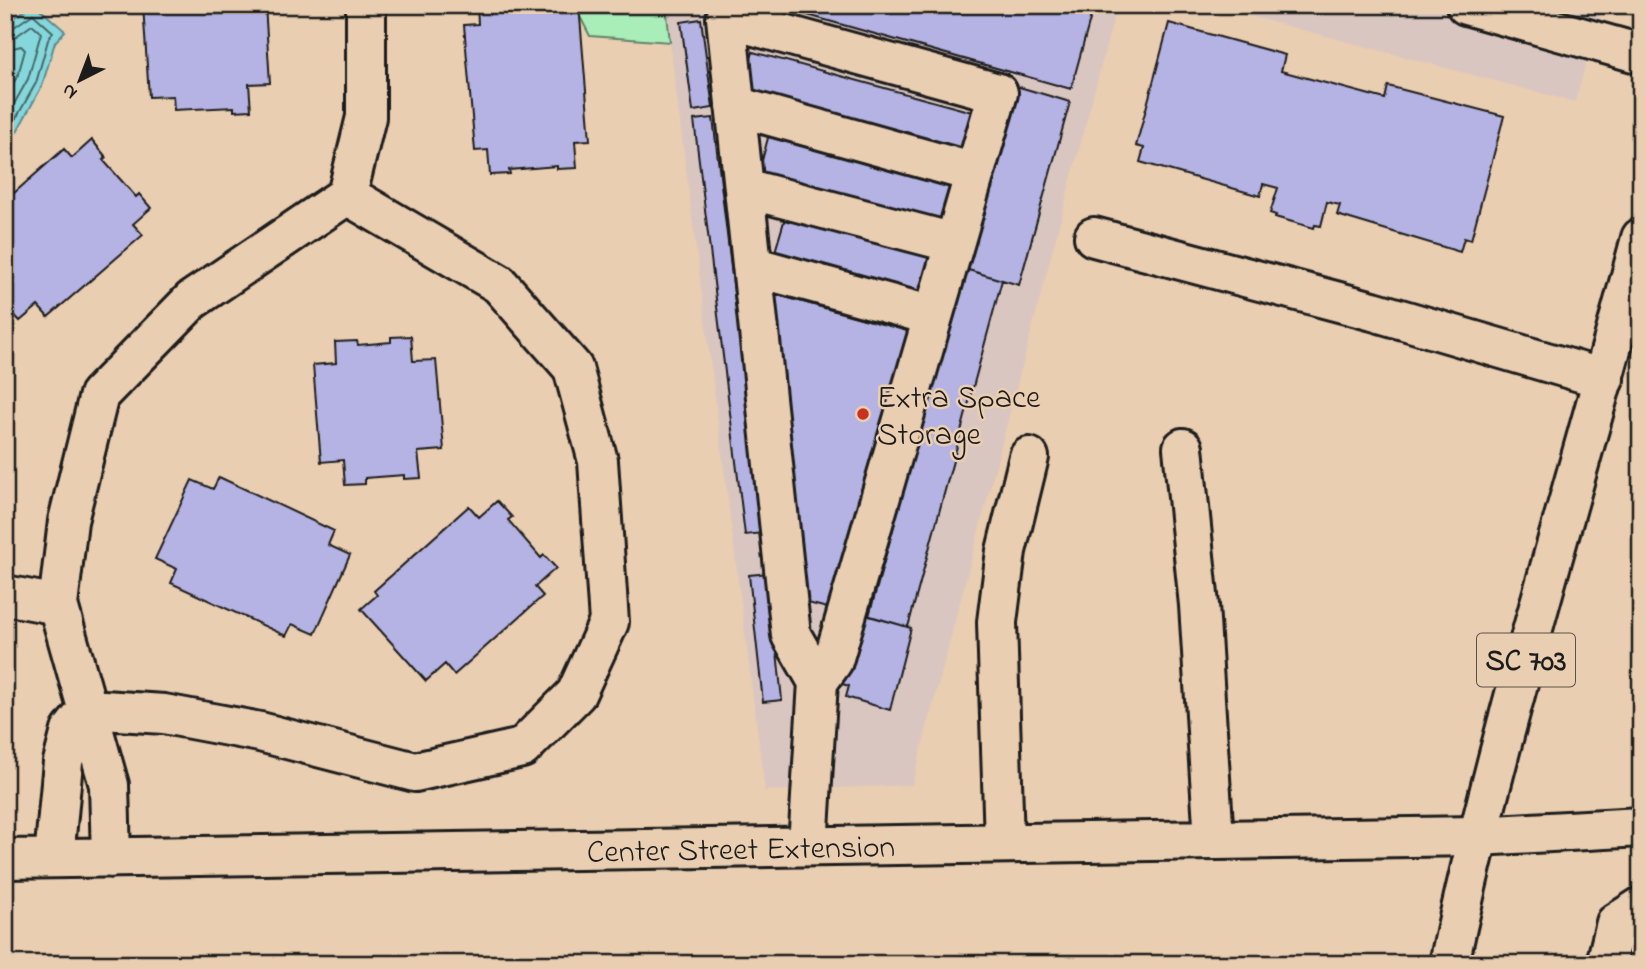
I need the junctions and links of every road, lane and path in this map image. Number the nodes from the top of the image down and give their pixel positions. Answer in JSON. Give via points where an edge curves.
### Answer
{"nodes":[{"id":1,"x":366,"y":5,"type":"edge"},
{"id":2,"x":1466,"y":5,"type":"edge"},
{"id":3,"x":727,"y":10,"type":"edge"},
{"id":4,"x":1641,"y":54,"type":"edge"},
{"id":5,"x":735,"y":106,"type":"junction"},
{"id":6,"x":975,"y":173,"type":"junction"},
{"id":7,"x":744,"y":188,"type":"junction"},
{"id":8,"x":348,"y":195,"type":"junction"},
{"id":9,"x":1094,"y":237,"type":"dead end"},
{"id":10,"x":1641,"y":239,"type":"edge"},
{"id":11,"x":954,"y":243,"type":"junction"},
{"id":12,"x":752,"y":266,"type":"junction"},
{"id":13,"x":933,"y":316,"type":"junction"},
{"id":14,"x":1604,"y":379,"type":"junction"},
{"id":15,"x":1183,"y":448,"type":"dead end"},
{"id":16,"x":1029,"y":457,"type":"dead end"},
{"id":17,"x":5,"y":594,"type":"edge"},
{"id":18,"x":58,"y":606,"type":"junction"},
{"id":19,"x":818,"y":682,"type":"junction"},
{"id":20,"x":88,"y":709,"type":"junction"},
{"id":21,"x":1641,"y":827,"type":"edge"},
{"id":22,"x":1477,"y":836,"type":"junction"},
{"id":23,"x":1214,"y":840,"type":"junction"},
{"id":24,"x":1004,"y":844,"type":"junction"},
{"id":25,"x":808,"y":846,"type":"junction"},
{"id":26,"x":54,"y":858,"type":"junction"},
{"id":27,"x":111,"y":858,"type":"junction"},
{"id":28,"x":5,"y":859,"type":"edge"},
{"id":29,"x":1641,"y":907,"type":"edge"},
{"id":30,"x":1449,"y":964,"type":"edge"},
{"id":31,"x":1606,"y":964,"type":"edge"}],
"edges":[{"from":1,"to":8,"type":"street","via":[[366,117]]},
{"from":2,"to":4,"type":"street"},
{"from":3,"to":5,"type":"street"},
{"from":3,"to":6,"type":"street","via":[[998,93]]},
{"from":5,"to":6,"type":"street"},
{"from":5,"to":7,"type":"street"},
{"from":6,"to":11,"type":"street"},
{"from":7,"to":11,"type":"street"},
{"from":7,"to":12,"type":"street"},
{"from":8,"to":18,"type":"street","via":[[192,300],[99,395],[68,521]]},
{"from":8,"to":20,"type":"street","via":[[499,284],[573,368],[598,461],[609,622],[576,694],[522,748],[415,772],[260,732],[164,714]]},
{"from":9,"to":14,"type":"street","via":[[1373,311]]},
{"from":10,"to":14,"type":"street","number":"SC 703"},
{"from":11,"to":13,"type":"street"},
{"from":12,"to":13,"type":"street"},
{"from":12,"to":19,"type":"street","via":[[791,635]]},
{"from":13,"to":19,"type":"street","via":[[833,661]]},
{"from":14,"to":22,"type":"street","number":"SC 703"},
{"from":15,"to":23,"type":"street","via":[[1199,605]]},
{"from":16,"to":24,"type":"street","via":[[1006,551],[997,622]]},
{"from":17,"to":18,"type":"street"},
{"from":18,"to":20,"type":"street"},
{"from":19,"to":25,"type":"street"},
{"from":20,"to":26,"type":"street","via":[[71,731],[63,762]]},
{"from":20,"to":27,"type":"street","via":[[109,785]]},
{"from":21,"to":22,"type":"street","name":"Center Street Extension"},
{"from":22,"to":23,"type":"street","name":"Center Street Extension"},
{"from":22,"to":30,"type":"street","number":"SC 703"},
{"from":23,"to":24,"type":"street","name":"Center Street Extension"},
{"from":24,"to":25,"type":"street","name":"Center Street Extension"},
{"from":25,"to":27,"type":"street","name":"Center Street Extension"},
{"from":26,"to":27,"type":"street","name":"Center Street Extension"},
{"from":26,"to":28,"type":"street","name":"Center Street Extension"},
{"from":29,"to":31,"type":"street","via":[[1616,923]]}]}
